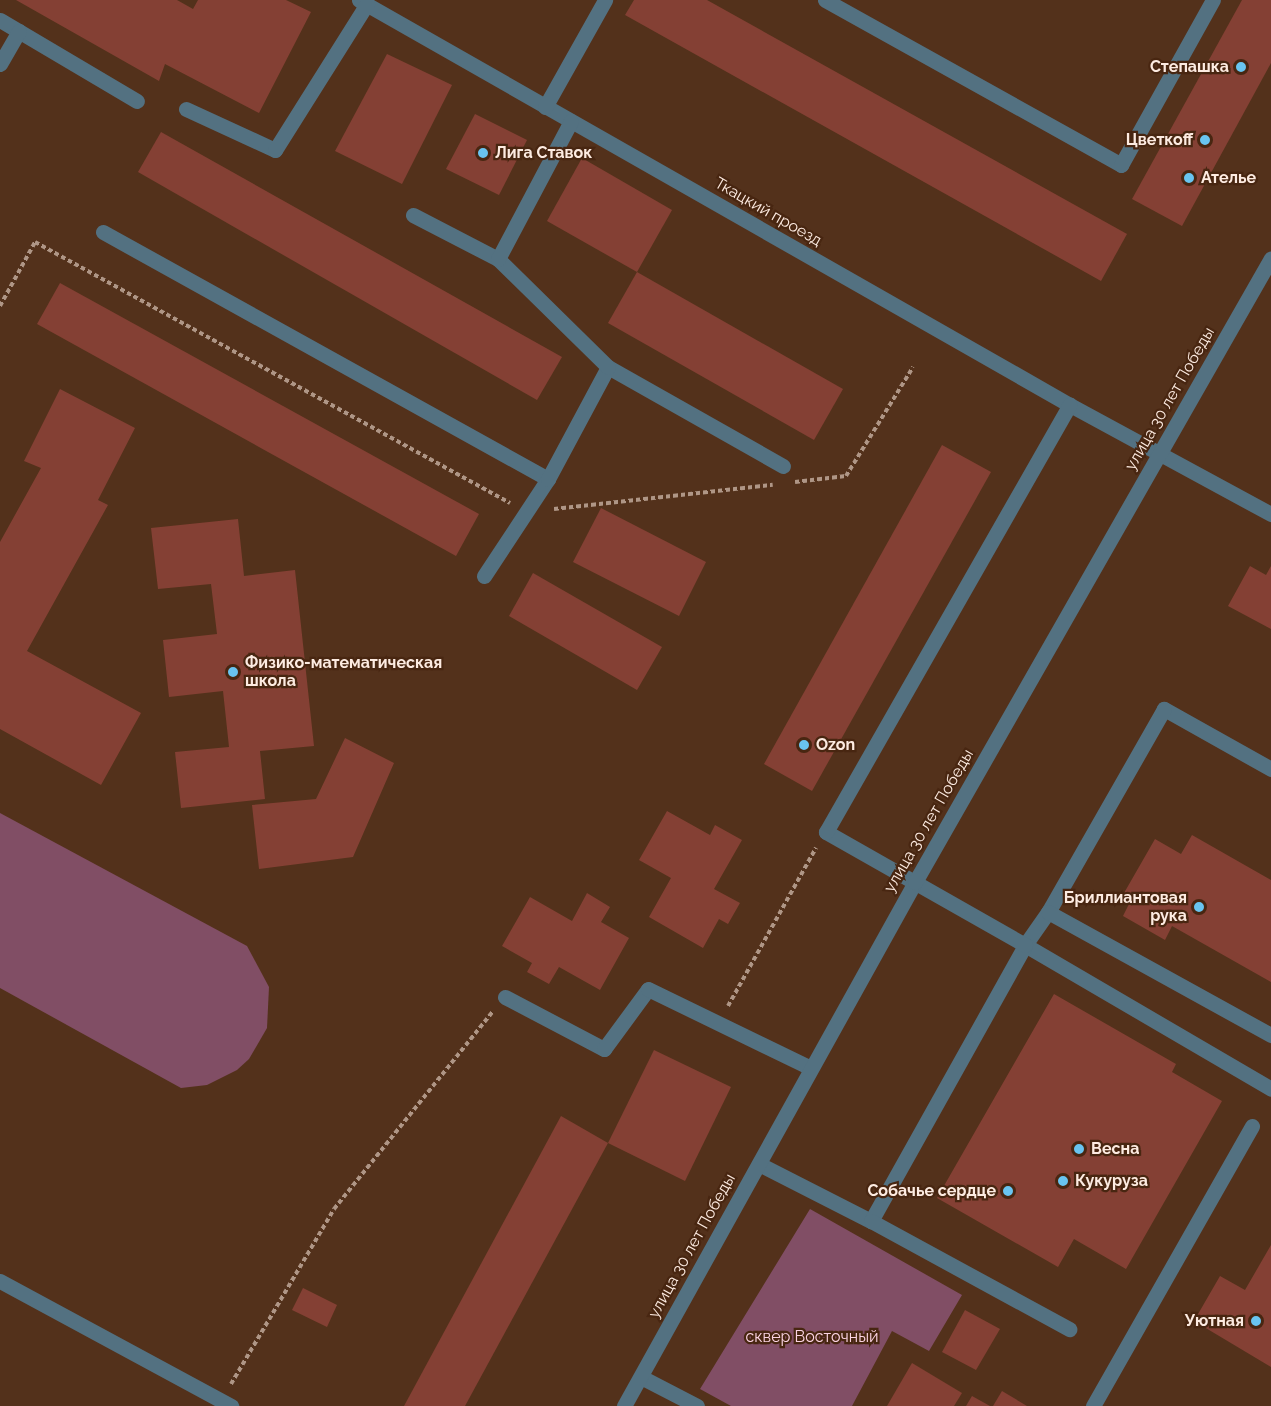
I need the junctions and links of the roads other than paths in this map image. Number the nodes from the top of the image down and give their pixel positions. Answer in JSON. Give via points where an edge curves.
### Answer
{"nodes":[{"id":1,"x":605,"y":0,"type":"edge"},
{"id":2,"x":825,"y":0,"type":"edge"},
{"id":3,"x":1213,"y":0,"type":"edge"},
{"id":4,"x":363,"y":2,"type":"edge"},
{"id":5,"x":0,"y":20,"type":"edge"},
{"id":6,"x":19,"y":31,"type":"junction"},
{"id":7,"x":0,"y":64,"type":"edge"},
{"id":8,"x":137,"y":100,"type":"dead end"},
{"id":9,"x":546,"y":106,"type":"junction"},
{"id":10,"x":186,"y":109,"type":"dead end"},
{"id":11,"x":571,"y":121,"type":"junction"},
{"id":12,"x":413,"y":215,"type":"dead end"},
{"id":13,"x":103,"y":232,"type":"dead end"},
{"id":14,"x":1271,"y":258,"type":"edge"},
{"id":15,"x":498,"y":259,"type":"junction"},
{"id":16,"x":608,"y":367,"type":"junction"},
{"id":17,"x":1070,"y":405,"type":"junction"},
{"id":18,"x":1160,"y":454,"type":"junction"},
{"id":19,"x":783,"y":466,"type":"dead end"},
{"id":20,"x":548,"y":479,"type":"junction"},
{"id":21,"x":1271,"y":514,"type":"edge"},
{"id":22,"x":484,"y":576,"type":"dead end"},
{"id":23,"x":1271,"y":769,"type":"edge"},
{"id":24,"x":915,"y":882,"type":"junction"},
{"id":25,"x":1048,"y":912,"type":"junction"},
{"id":26,"x":1025,"y":945,"type":"junction"},
{"id":27,"x":505,"y":997,"type":"road end"},
{"id":28,"x":1271,"y":1035,"type":"edge"},
{"id":29,"x":811,"y":1068,"type":"junction"},
{"id":30,"x":1271,"y":1089,"type":"edge"},
{"id":31,"x":1252,"y":1126,"type":"dead end"},
{"id":32,"x":759,"y":1164,"type":"junction"},
{"id":33,"x":871,"y":1221,"type":"junction"},
{"id":34,"x":0,"y":1281,"type":"edge"},
{"id":35,"x":1069,"y":1329,"type":"dead end"},
{"id":36,"x":640,"y":1377,"type":"junction"},
{"id":37,"x":226,"y":1403,"type":"edge"},
{"id":38,"x":624,"y":1406,"type":"edge"},
{"id":39,"x":697,"y":1406,"type":"edge"},
{"id":40,"x":1094,"y":1406,"type":"edge"}],
"edges":[{"from":1,"to":9,"type":"street"},
{"from":2,"to":3,"type":"street","via":[[1121,165]]},
{"from":4,"to":9,"type":"street","name":"Ткацкий проезд"},
{"from":4,"to":10,"type":"street","via":[[275,150]]},
{"from":5,"to":6,"type":"street"},
{"from":6,"to":7,"type":"street"},
{"from":6,"to":8,"type":"street"},
{"from":9,"to":11,"type":"street","name":"Ткацкий проезд"},
{"from":11,"to":15,"type":"street"},
{"from":11,"to":17,"type":"street","name":"Ткацкий проезд"},
{"from":12,"to":15,"type":"street"},
{"from":13,"to":20,"type":"street"},
{"from":14,"to":18,"type":"street","name":"улица 30 лет Победы"},
{"from":15,"to":16,"type":"street"},
{"from":16,"to":19,"type":"street"},
{"from":16,"to":20,"type":"street"},
{"from":17,"to":18,"type":"street","name":"Ткацкий проезд"},
{"from":17,"to":24,"type":"street","via":[[826,832]]},
{"from":18,"to":21,"type":"street","name":"Ткацкий проезд"},
{"from":18,"to":24,"type":"street","name":"улица 30 лет Победы"},
{"from":20,"to":22,"type":"street"},
{"from":23,"to":25,"type":"street","via":[[1164,709]]},
{"from":24,"to":26,"type":"street"},
{"from":24,"to":29,"type":"street","name":"улица 30 лет Победы"},
{"from":25,"to":26,"type":"street"},
{"from":25,"to":28,"type":"street"},
{"from":26,"to":30,"type":"street"},
{"from":26,"to":33,"type":"street"},
{"from":27,"to":29,"type":"street","via":[[604,1049],[648,989]]},
{"from":29,"to":32,"type":"street","name":"улица 30 лет Победы"},
{"from":31,"to":40,"type":"street"},
{"from":32,"to":33,"type":"street"},
{"from":32,"to":36,"type":"street","name":"улица 30 лет Победы"},
{"from":33,"to":35,"type":"street"},
{"from":34,"to":37,"type":"street"},
{"from":36,"to":38,"type":"street","name":"улица 30 лет Победы"},
{"from":36,"to":39,"type":"street"}]}
